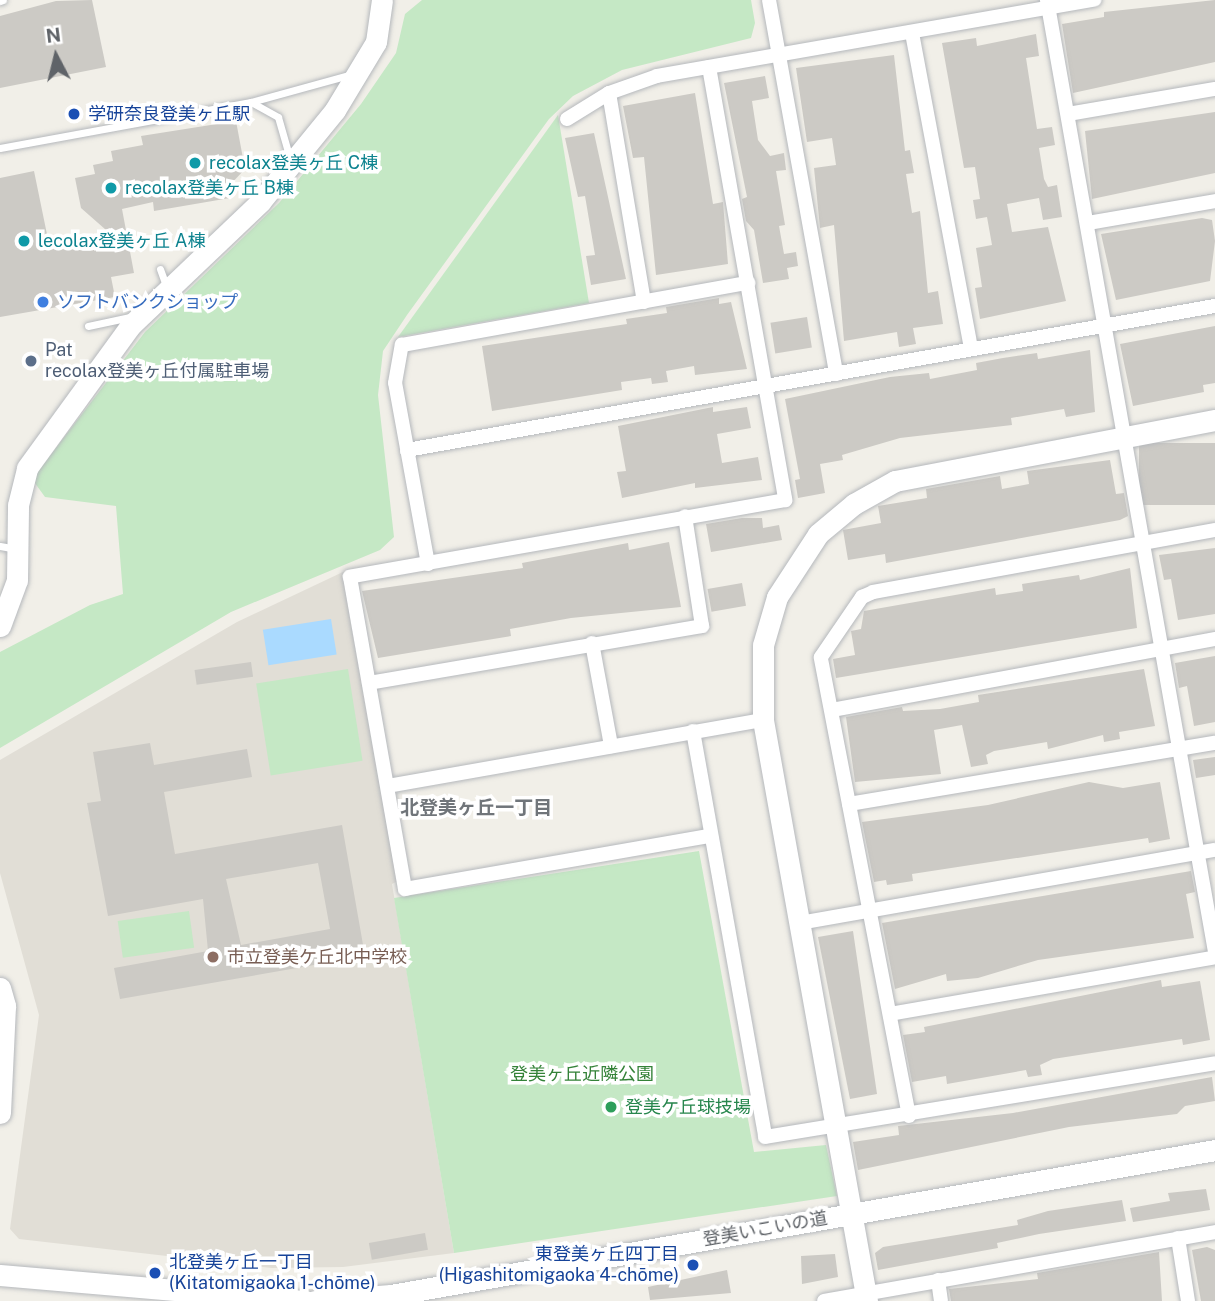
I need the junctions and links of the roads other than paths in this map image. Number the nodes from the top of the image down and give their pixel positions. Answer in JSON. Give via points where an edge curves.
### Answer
{"nodes":[{"id":1,"x":382,"y":0,"type":"edge"},
{"id":2,"x":769,"y":0,"type":"edge"},
{"id":3,"x":1094,"y":0,"type":"edge"},
{"id":4,"x":1048,"y":4,"type":"edge"},
{"id":5,"x":912,"y":33,"type":"junction"},
{"id":6,"x":778,"y":56,"type":"junction"},
{"id":7,"x":709,"y":67,"type":"junction"},
{"id":8,"x":363,"y":71,"type":"junction"},
{"id":9,"x":1215,"y":89,"type":"edge"},
{"id":10,"x":609,"y":93,"type":"junction"},
{"id":11,"x":251,"y":102,"type":"junction"},
{"id":12,"x":1068,"y":114,"type":"junction"},
{"id":13,"x":567,"y":119,"type":"dead end"},
{"id":14,"x":2,"y":146,"type":"edge"},
{"id":15,"x":1215,"y":201,"type":"edge"},
{"id":16,"x":260,"y":202,"type":"junction"},
{"id":17,"x":1088,"y":223,"type":"junction"},
{"id":18,"x":160,"y":269,"type":"dead end"},
{"id":19,"x":748,"y":284,"type":"junction"},
{"id":20,"x":168,"y":290,"type":"junction"},
{"id":21,"x":645,"y":302,"type":"junction"},
{"id":22,"x":1215,"y":306,"type":"edge"},
{"id":23,"x":141,"y":315,"type":"junction"},
{"id":24,"x":1105,"y":325,"type":"junction"},
{"id":25,"x":88,"y":326,"type":"dead end"},
{"id":26,"x":971,"y":349,"type":"junction"},
{"id":27,"x":836,"y":374,"type":"junction"},
{"id":28,"x":767,"y":386,"type":"junction"},
{"id":29,"x":1215,"y":420,"type":"edge"},
{"id":30,"x":1124,"y":436,"type":"junction"},
{"id":31,"x":407,"y":450,"type":"junction"},
{"id":32,"x":684,"y":516,"type":"junction"},
{"id":33,"x":1215,"y":530,"type":"edge"},
{"id":34,"x":1144,"y":543,"type":"junction"},
{"id":35,"x":8,"y":547,"type":"edge"},
{"id":36,"x":428,"y":564,"type":"junction"},
{"id":37,"x":0,"y":626,"type":"edge"},
{"id":38,"x":1215,"y":639,"type":"edge"},
{"id":39,"x":592,"y":643,"type":"junction"},
{"id":40,"x":1163,"y":649,"type":"junction"},
{"id":41,"x":369,"y":684,"type":"junction"},
{"id":42,"x":832,"y":710,"type":"junction"},
{"id":43,"x":763,"y":720,"type":"junction"},
{"id":44,"x":694,"y":731,"type":"junction"},
{"id":45,"x":1215,"y":743,"type":"edge"},
{"id":46,"x":611,"y":746,"type":"junction"},
{"id":47,"x":1181,"y":749,"type":"junction"},
{"id":48,"x":388,"y":786,"type":"junction"},
{"id":49,"x":849,"y":804,"type":"junction"},
{"id":50,"x":710,"y":836,"type":"junction"},
{"id":51,"x":1215,"y":850,"type":"edge"},
{"id":52,"x":1199,"y":853,"type":"junction"},
{"id":53,"x":869,"y":915,"type":"junction"},
{"id":54,"x":800,"y":923,"type":"junction"},
{"id":55,"x":1215,"y":952,"type":"edge"},
{"id":56,"x":1215,"y":957,"type":"edge"},
{"id":57,"x":2,"y":1000,"type":"edge"},
{"id":58,"x":890,"y":1014,"type":"junction"},
{"id":59,"x":1215,"y":1063,"type":"edge"},
{"id":60,"x":0,"y":1113,"type":"edge"},
{"id":61,"x":909,"y":1116,"type":"junction"},
{"id":62,"x":833,"y":1129,"type":"junction"},
{"id":63,"x":1215,"y":1150,"type":"edge"},
{"id":64,"x":851,"y":1214,"type":"junction"},
{"id":65,"x":1215,"y":1232,"type":"edge"},
{"id":66,"x":1178,"y":1238,"type":"junction"},
{"id":67,"x":0,"y":1275,"type":"edge"},
{"id":68,"x":938,"y":1280,"type":"junction"},
{"id":69,"x":866,"y":1297,"type":"edge"},
{"id":70,"x":391,"y":1298,"type":"edge"},
{"id":71,"x":306,"y":1301,"type":"edge"},
{"id":72,"x":315,"y":1301,"type":"edge"},
{"id":73,"x":824,"y":1301,"type":"edge"},
{"id":74,"x":941,"y":1301,"type":"edge"},
{"id":75,"x":1188,"y":1301,"type":"edge"}],
"edges":[{"from":1,"to":8,"type":"street","via":[[376,42]]},
{"from":2,"to":6,"type":"street"},
{"from":3,"to":4,"type":"street"},
{"from":4,"to":5,"type":"street"},
{"from":4,"to":12,"type":"street"},
{"from":5,"to":6,"type":"street"},
{"from":5,"to":26,"type":"street"},
{"from":6,"to":7,"type":"street"},
{"from":6,"to":27,"type":"street"},
{"from":7,"to":10,"type":"street","via":[[657,76]]},
{"from":7,"to":19,"type":"street"},
{"from":8,"to":11,"type":"lane"},
{"from":8,"to":16,"type":"street"},
{"from":9,"to":12,"type":"street"},
{"from":10,"to":13,"type":"street"},
{"from":10,"to":21,"type":"street"},
{"from":11,"to":14,"type":"lane"},
{"from":11,"to":16,"type":"lane","via":[[278,117],[288,151]]},
{"from":12,"to":17,"type":"street"},
{"from":15,"to":17,"type":"street"},
{"from":16,"to":20,"type":"street","via":[[211,243]]},
{"from":17,"to":24,"type":"street"},
{"from":18,"to":20,"type":"lane"},
{"from":19,"to":21,"type":"street"},
{"from":19,"to":28,"type":"street"},
{"from":20,"to":23,"type":"street"},
{"from":21,"to":31,"type":"street","via":[[401,345],[395,383]]},
{"from":22,"to":24,"type":"street"},
{"from":23,"to":25,"type":"lane"},
{"from":23,"to":35,"type":"street","via":[[27,468]]},
{"from":24,"to":26,"type":"street"},
{"from":24,"to":30,"type":"street"},
{"from":26,"to":27,"type":"street"},
{"from":27,"to":28,"type":"street"},
{"from":28,"to":31,"type":"street"},
{"from":28,"to":32,"type":"street","via":[[785,500]]},
{"from":29,"to":30,"type":"street"},
{"from":30,"to":34,"type":"street"},
{"from":30,"to":43,"type":"street","via":[[917,474],[874,491],[835,518],[788,574],[768,620],[760,670]]},
{"from":31,"to":36,"type":"street"},
{"from":32,"to":36,"type":"street"},
{"from":32,"to":39,"type":"street","via":[[702,626]]},
{"from":33,"to":34,"type":"street"},
{"from":34,"to":40,"type":"street"},
{"from":34,"to":42,"type":"street","via":[[862,597],[821,657]]},
{"from":35,"to":37,"type":"street","via":[[17,580]]},
{"from":36,"to":41,"type":"street","via":[[350,577]]},
{"from":38,"to":40,"type":"street"},
{"from":39,"to":41,"type":"street"},
{"from":39,"to":46,"type":"street"},
{"from":40,"to":42,"type":"street"},
{"from":40,"to":47,"type":"street"},
{"from":41,"to":48,"type":"street"},
{"from":42,"to":49,"type":"street"},
{"from":43,"to":44,"type":"street"},
{"from":43,"to":54,"type":"street"},
{"from":44,"to":46,"type":"street"},
{"from":44,"to":50,"type":"street"},
{"from":45,"to":47,"type":"street"},
{"from":46,"to":48,"type":"street"},
{"from":47,"to":49,"type":"street"},
{"from":47,"to":52,"type":"street"},
{"from":48,"to":50,"type":"street","via":[[405,889]]},
{"from":49,"to":53,"type":"street"},
{"from":50,"to":62,"type":"street","via":[[765,1137]]},
{"from":51,"to":52,"type":"street"},
{"from":52,"to":53,"type":"street"},
{"from":52,"to":55,"type":"street"},
{"from":53,"to":54,"type":"street"},
{"from":53,"to":58,"type":"street"},
{"from":54,"to":62,"type":"street"},
{"from":56,"to":58,"type":"street"},
{"from":57,"to":60,"type":"street"},
{"from":58,"to":61,"type":"street"},
{"from":59,"to":61,"type":"street"},
{"from":61,"to":62,"type":"street"},
{"from":62,"to":64,"type":"street"},
{"from":63,"to":64,"type":"street","name":"登美いこいの道"},
{"from":64,"to":69,"type":"street"},
{"from":64,"to":70,"type":"street","name":"登美いこいの道"},
{"from":65,"to":66,"type":"street"},
{"from":66,"to":68,"type":"street"},
{"from":66,"to":75,"type":"street"},
{"from":67,"to":71,"type":"street"},
{"from":68,"to":69,"type":"street"},
{"from":68,"to":74,"type":"street"},
{"from":69,"to":73,"type":"street"},
{"from":70,"to":72,"type":"street","name":"登美いこいの道"}]}
